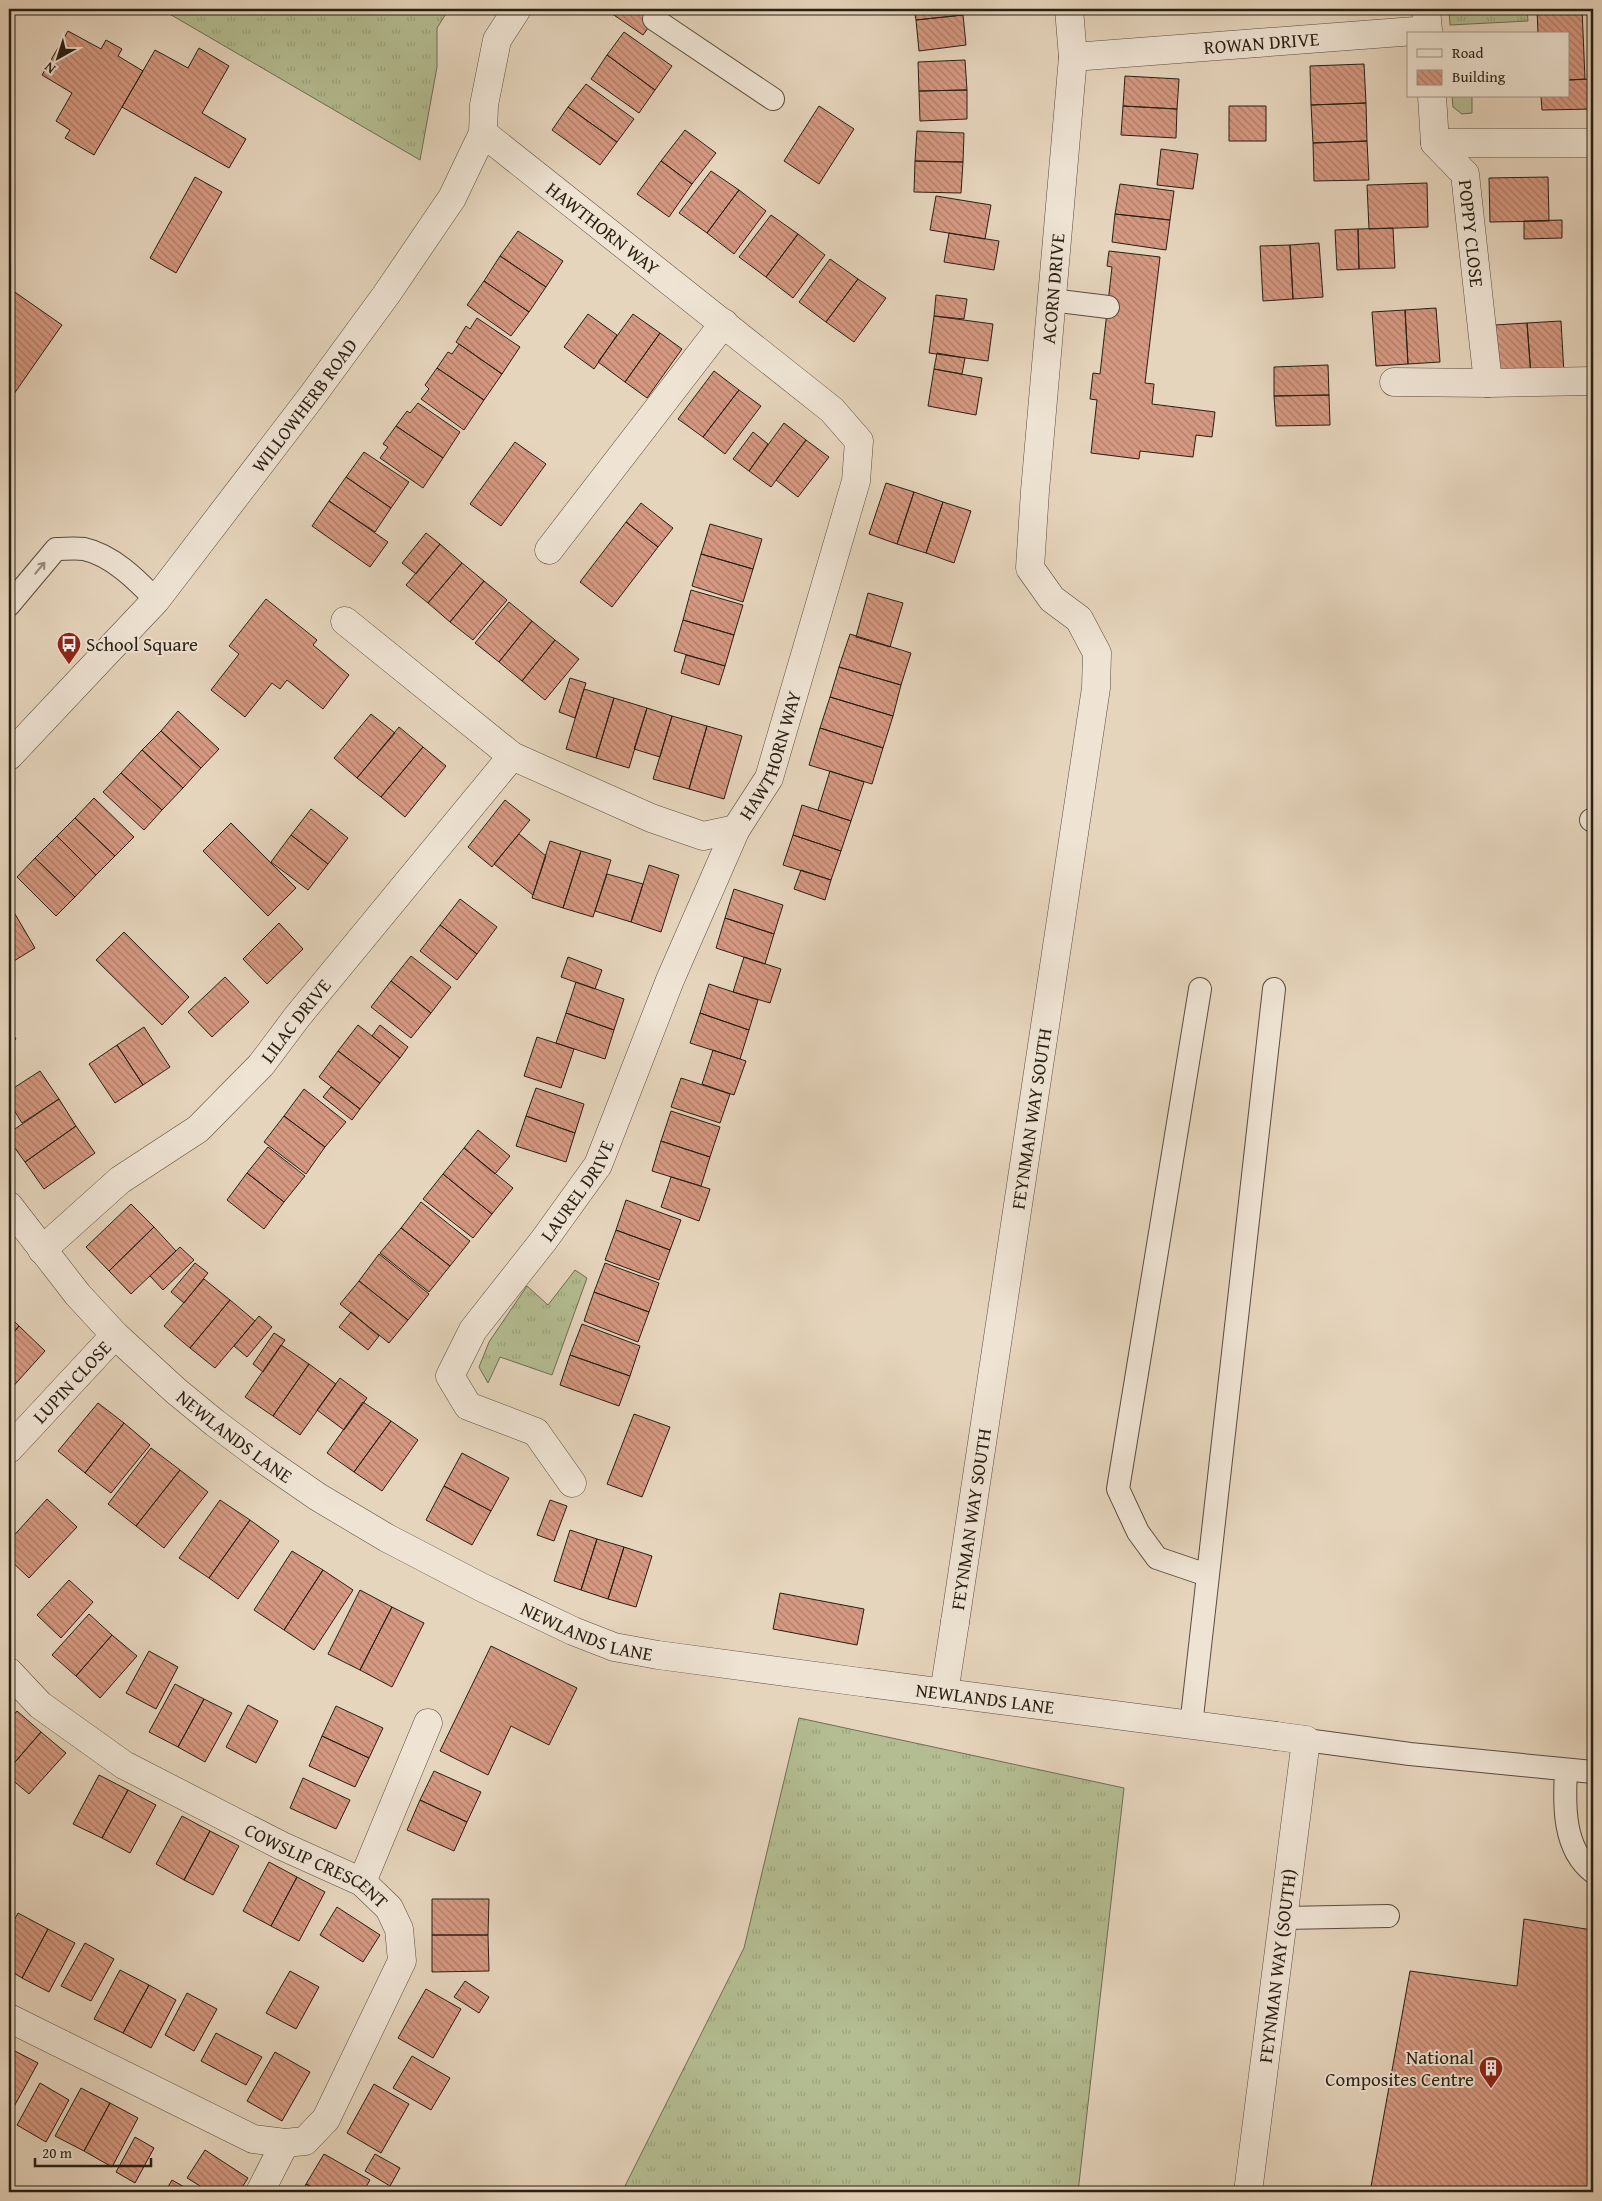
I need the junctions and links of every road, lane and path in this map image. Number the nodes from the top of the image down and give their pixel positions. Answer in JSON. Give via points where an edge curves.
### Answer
{"nodes":[{"id":1,"x":517,"y":9,"type":"edge"},
{"id":2,"x":1069,"y":9,"type":"edge"},
{"id":3,"x":654,"y":19,"type":"dead end"},
{"id":4,"x":1427,"y":24,"type":"edge"},
{"id":5,"x":1073,"y":57,"type":"junction"},
{"id":6,"x":1432,"y":98,"type":"edge"},
{"id":7,"x":773,"y":99,"type":"dead end"},
{"id":8,"x":483,"y":133,"type":"junction"},
{"id":9,"x":1593,"y":142,"type":"edge"},
{"id":10,"x":1435,"y":143,"type":"junction"},
{"id":11,"x":1051,"y":300,"type":"junction"},
{"id":12,"x":1108,"y":307,"type":"dead end"},
{"id":13,"x":724,"y":323,"type":"junction"},
{"id":14,"x":1593,"y":380,"type":"edge"},
{"id":15,"x":1394,"y":382,"type":"dead end"},
{"id":16,"x":1488,"y":383,"type":"junction"},
{"id":17,"x":550,"y":550,"type":"dead end"},
{"id":18,"x":1030,"y":568,"type":"joint"},
{"id":19,"x":156,"y":600,"type":"junction"},
{"id":20,"x":9,"y":605,"type":"edge"},
{"id":21,"x":345,"y":621,"type":"dead end"},
{"id":22,"x":9,"y":756,"type":"edge"},
{"id":23,"x":512,"y":756,"type":"junction"},
{"id":24,"x":736,"y":829,"type":"junction"},
{"id":25,"x":1200,"y":989,"type":"dead end"},
{"id":26,"x":1274,"y":990,"type":"dead end"},
{"id":27,"x":9,"y":1206,"type":"edge"},
{"id":28,"x":42,"y":1250,"type":"junction"},
{"id":29,"x":115,"y":1336,"type":"junction"},
{"id":30,"x":9,"y":1449,"type":"edge"},
{"id":31,"x":572,"y":1483,"type":"dead end"},
{"id":32,"x":1207,"y":1574,"type":"junction"},
{"id":33,"x":9,"y":1672,"type":"edge"},
{"id":34,"x":944,"y":1693,"type":"junction"},
{"id":35,"x":428,"y":1723,"type":"dead end"},
{"id":36,"x":1191,"y":1726,"type":"junction"},
{"id":37,"x":1306,"y":1740,"type":"junction"},
{"id":38,"x":1566,"y":1771,"type":"junction"},
{"id":39,"x":1593,"y":1772,"type":"edge"},
{"id":40,"x":1593,"y":1872,"type":"edge"},
{"id":41,"x":362,"y":1882,"type":"junction"},
{"id":42,"x":1388,"y":1916,"type":"dead end"},
{"id":43,"x":1284,"y":1918,"type":"junction"},
{"id":44,"x":9,"y":2018,"type":"edge"},
{"id":45,"x":285,"y":2143,"type":"junction"},
{"id":46,"x":260,"y":2192,"type":"edge"},
{"id":47,"x":1248,"y":2192,"type":"edge"}],
"edges":[{"from":1,"to":8,"type":"street","name":"WILLOWHERB ROAD","via":[[497,40],[484,105]]},
{"from":2,"to":5,"type":"street","name":"ACORN DRIVE"},
{"from":3,"to":7,"type":"lane"},
{"from":4,"to":5,"type":"street","name":"ROWAN DRIVE"},
{"from":5,"to":11,"type":"street","name":"ACORN DRIVE"},
{"from":6,"to":10,"type":"street"},
{"from":8,"to":13,"type":"street","name":"HAWTHORN WAY"},
{"from":8,"to":19,"type":"street","name":"WILLOWHERB ROAD","via":[[452,198],[386,295]]},
{"from":9,"to":10,"type":"street"},
{"from":10,"to":16,"type":"street","name":"POPPY CLOSE","via":[[1465,174]]},
{"from":11,"to":12,"type":"lane"},
{"from":11,"to":18,"type":"street","name":"ACORN DRIVE"},
{"from":13,"to":17,"type":"street"},
{"from":13,"to":24,"type":"street","name":"HAWTHORN WAY","via":[[832,410],[859,441],[856,482],[769,778]]},
{"from":14,"to":16,"type":"street"},
{"from":15,"to":16,"type":"street"},
{"from":18,"to":34,"type":"street","name":"FEYNMAN WAY SOUTH","via":[[1052,598],[1079,619],[1096,653],[1096,688]]},
{"from":20,"to":19,"type":"lane","one_way":true,"via":[[56,549],[84,549],[114,562]]},
{"from":19,"to":22,"type":"street","name":"WILLOWHERB ROAD"},
{"from":21,"to":23,"type":"street","name":"HAWTHORN WAY"},
{"from":23,"to":24,"type":"street","name":"HAWTHORN WAY","via":[[651,818],[703,836]]},
{"from":23,"to":28,"type":"street","name":"LILAC DRIVE","via":[[296,1017],[261,1065],[198,1129],[120,1180]]},
{"from":24,"to":31,"type":"street","name":"LAUREL DRIVE","via":[[670,980],[598,1165],[473,1330],[450,1376],[468,1406],[536,1432]]},
{"from":25,"to":32,"type":"lane","via":[[1118,1489],[1138,1532],[1157,1558]]},
{"from":26,"to":32,"type":"lane"},
{"from":27,"to":28,"type":"street","name":"NEWLANDS LANE"},
{"from":28,"to":29,"type":"street","name":"NEWLANDS LANE"},
{"from":29,"to":30,"type":"street","name":"LUPIN CLOSE"},
{"from":29,"to":34,"type":"street","name":"NEWLANDS LANE","via":[[215,1423],[318,1496],[387,1538],[573,1631],[614,1647],[658,1655]]},
{"from":32,"to":36,"type":"lane"},
{"from":33,"to":41,"type":"street","name":"COWSLIP CRESCENT","via":[[40,1705],[124,1765],[282,1846]]},
{"from":34,"to":36,"type":"street","name":"NEWLANDS LANE"},
{"from":35,"to":41,"type":"street"},
{"from":36,"to":37,"type":"street","name":"NEWLANDS LANE"},
{"from":37,"to":38,"type":"lane"},
{"from":37,"to":43,"type":"street","name":"FEYNMAN WAY (SOUTH)"},
{"from":38,"to":39,"type":"lane"},
{"from":38,"to":40,"type":"lane","via":[[1564,1800],[1568,1831],[1582,1863]]},
{"from":41,"to":45,"type":"street","name":"COWSLIP CRESCENT","via":[[389,1908],[399,1929],[402,1961],[326,2119],[305,2140]]},
{"from":42,"to":43,"type":"lane"},
{"from":43,"to":47,"type":"street","name":"FEYNMAN WAY (SOUTH)"},
{"from":44,"to":45,"type":"street","name":"COWSLIP CRESCENT","via":[[253,2139]]},
{"from":45,"to":46,"type":"street"}]}
